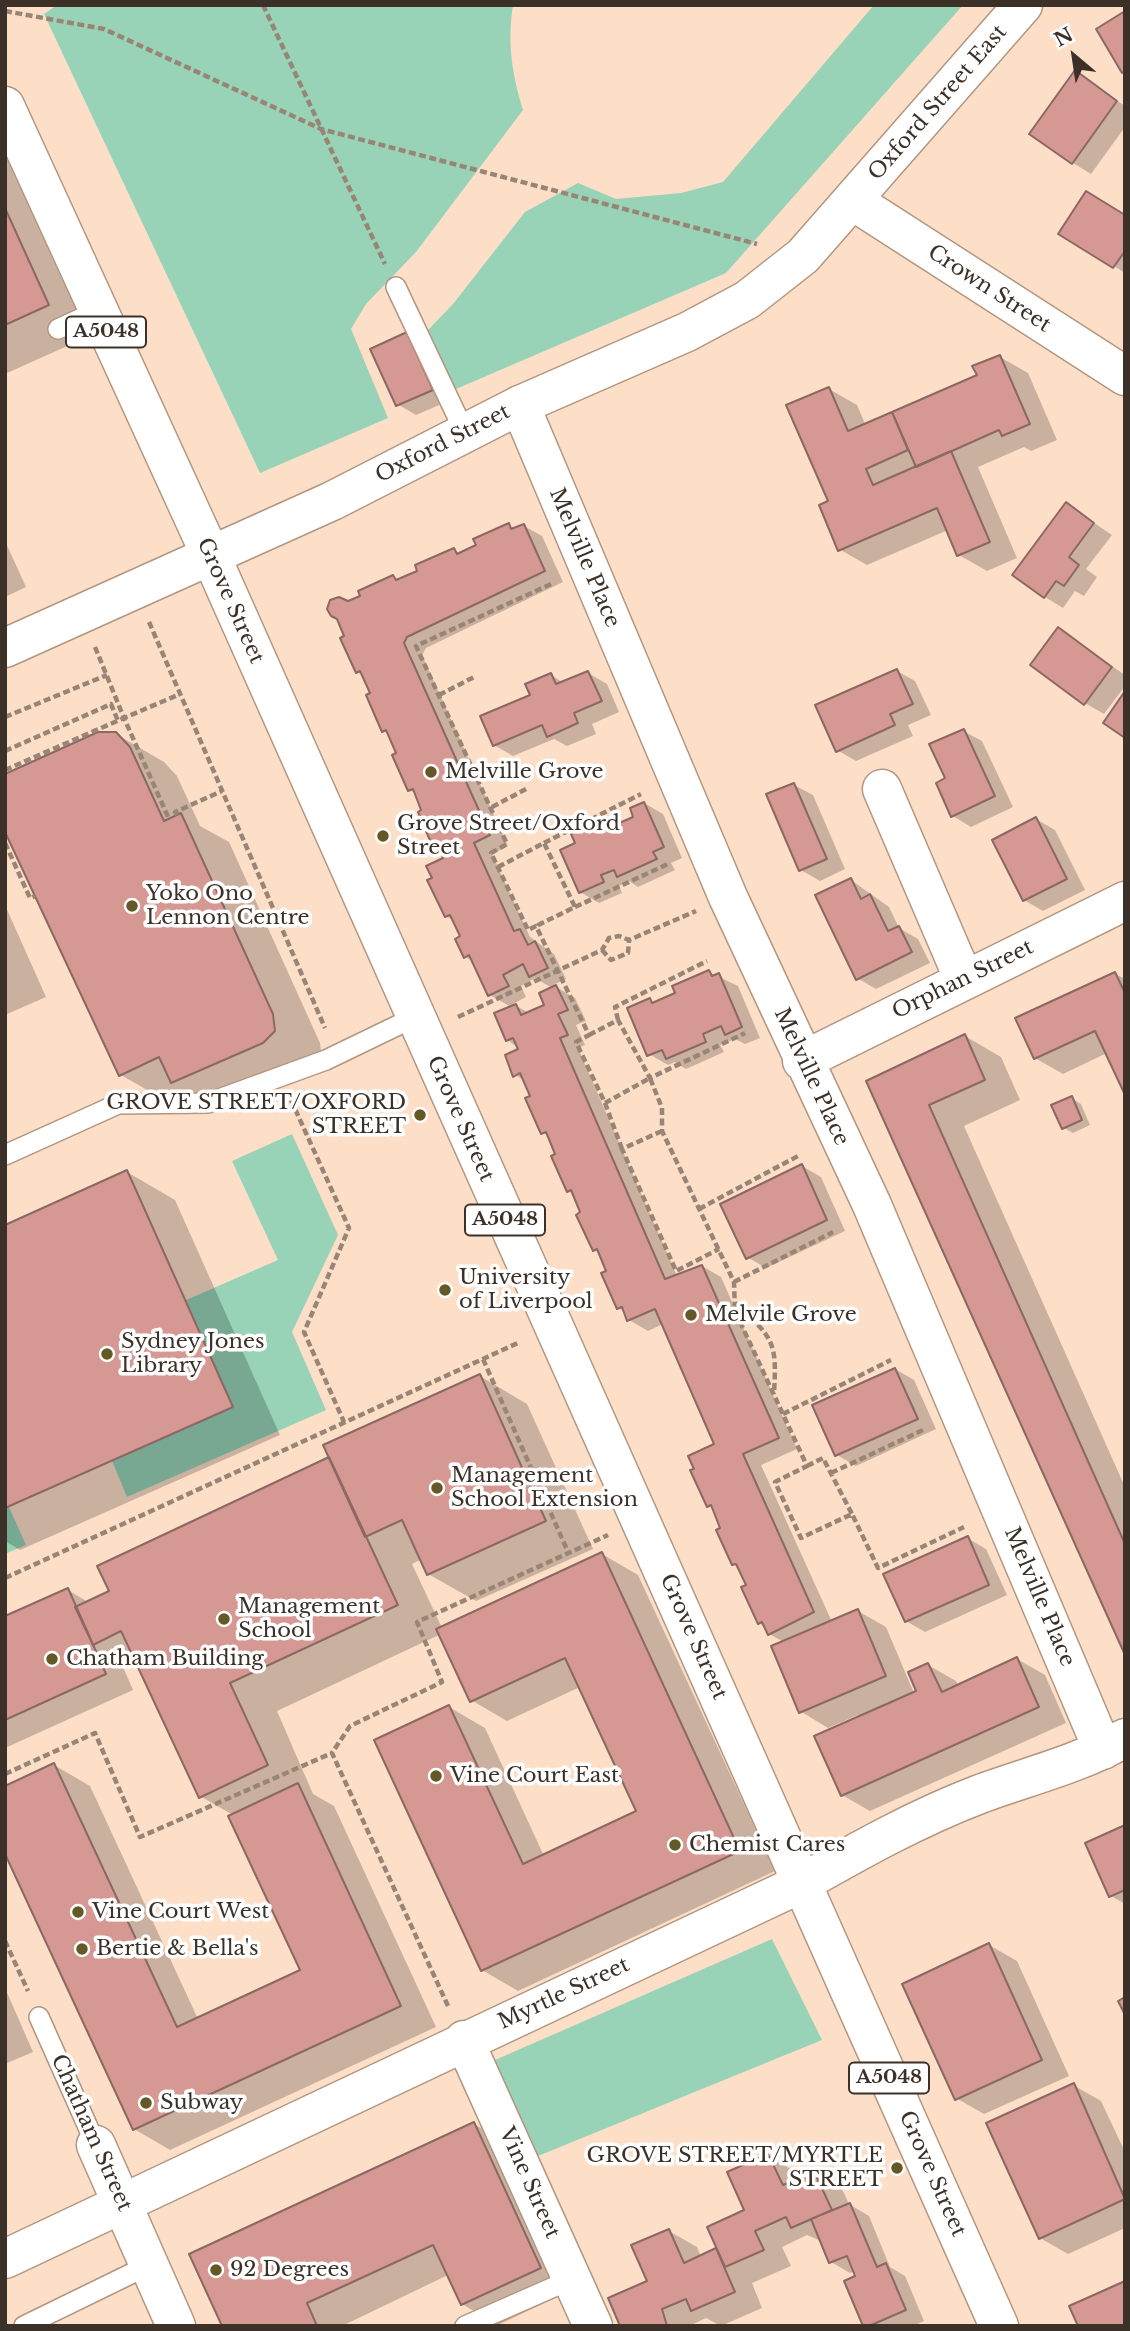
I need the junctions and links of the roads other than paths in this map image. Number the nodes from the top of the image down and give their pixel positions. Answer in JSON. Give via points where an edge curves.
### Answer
{"nodes":[{"id":1,"x":1023,"y":5,"type":"edge"},
{"id":2,"x":5,"y":106,"type":"edge"},
{"id":3,"x":853,"y":201,"type":"junction"},
{"id":4,"x":396,"y":288,"type":"road end"},
{"id":5,"x":97,"y":310,"type":"junction"},
{"id":6,"x":58,"y":328,"type":"dead end"},
{"id":7,"x":1125,"y":376,"type":"edge"},
{"id":8,"x":520,"y":405,"type":"junction"},
{"id":9,"x":465,"y":433,"type":"junction"},
{"id":10,"x":211,"y":556,"type":"junction"},
{"id":11,"x":5,"y":648,"type":"edge"},
{"id":12,"x":882,"y":789,"type":"dead end"},
{"id":13,"x":1123,"y":905,"type":"edge"},
{"id":14,"x":964,"y":979,"type":"junction"},
{"id":15,"x":415,"y":1017,"type":"junction"},
{"id":16,"x":802,"y":1061,"type":"junction"},
{"id":17,"x":5,"y":1155,"type":"edge"},
{"id":18,"x":1114,"y":1744,"type":"edge"},
{"id":19,"x":802,"y":1883,"type":"junction"},
{"id":20,"x":39,"y":2017,"type":"road end"},
{"id":21,"x":464,"y":2040,"type":"junction"},
{"id":22,"x":96,"y":2145,"type":"joint"},
{"id":23,"x":122,"y":2205,"type":"junction"},
{"id":24,"x":5,"y":2259,"type":"edge"},
{"id":25,"x":149,"y":2266,"type":"junction"},
{"id":26,"x":572,"y":2279,"type":"junction"},
{"id":27,"x":24,"y":2326,"type":"edge"},
{"id":28,"x":176,"y":2326,"type":"edge"},
{"id":29,"x":465,"y":2326,"type":"edge"},
{"id":30,"x":593,"y":2326,"type":"edge"},
{"id":31,"x":999,"y":2326,"type":"edge"}],
"edges":[{"from":1,"to":3,"type":"street","name":"Oxford Street East"},
{"from":2,"to":5,"type":"street","name":"Grove Street","number":"A5048"},
{"from":3,"to":7,"type":"street","name":"Crown Street"},
{"from":3,"to":8,"type":"street","name":"Oxford Street","via":[[803,256],[747,300],[687,332]]},
{"from":4,"to":9,"type":"lane"},
{"from":5,"to":6,"type":"lane"},
{"from":5,"to":10,"type":"street","name":"Grove Street","number":"A5048"},
{"from":8,"to":9,"type":"street","name":"Oxford Street"},
{"from":8,"to":16,"type":"street","name":"Melville Place"},
{"from":9,"to":10,"type":"street","name":"Oxford Street"},
{"from":10,"to":11,"type":"street","name":"Oxford Street"},
{"from":10,"to":15,"type":"street","name":"Grove Street","number":"A5048"},
{"from":12,"to":14,"type":"street"},
{"from":13,"to":14,"type":"street","name":"Orphan Street"},
{"from":14,"to":16,"type":"street","name":"Orphan Street"},
{"from":15,"to":17,"type":"lane","via":[[337,1055],[208,1102],[118,1104]]},
{"from":15,"to":19,"type":"street","name":"Grove Street","number":"A5048"},
{"from":16,"to":18,"type":"street","name":"Melville Place","via":[[872,1205]]},
{"from":18,"to":19,"type":"street","name":"Myrtle Street","via":[[915,1820]]},
{"from":19,"to":21,"type":"street","name":"Myrtle Street"},
{"from":19,"to":31,"type":"street","name":"Grove Street","number":"A5048"},
{"from":20,"to":22,"type":"lane","name":"Chatham Street"},
{"from":21,"to":23,"type":"street","name":"Myrtle Street"},
{"from":21,"to":26,"type":"street","name":"Vine Street"},
{"from":22,"to":23,"type":"street","name":"Chatham Street"},
{"from":23,"to":24,"type":"street","name":"Myrtle Street"},
{"from":23,"to":25,"type":"street","name":"Chatham Street"},
{"from":25,"to":27,"type":"lane"},
{"from":25,"to":28,"type":"street","name":"Chatham Street"},
{"from":26,"to":29,"type":"lane"},
{"from":26,"to":30,"type":"street","name":"Vine Street"}]}
